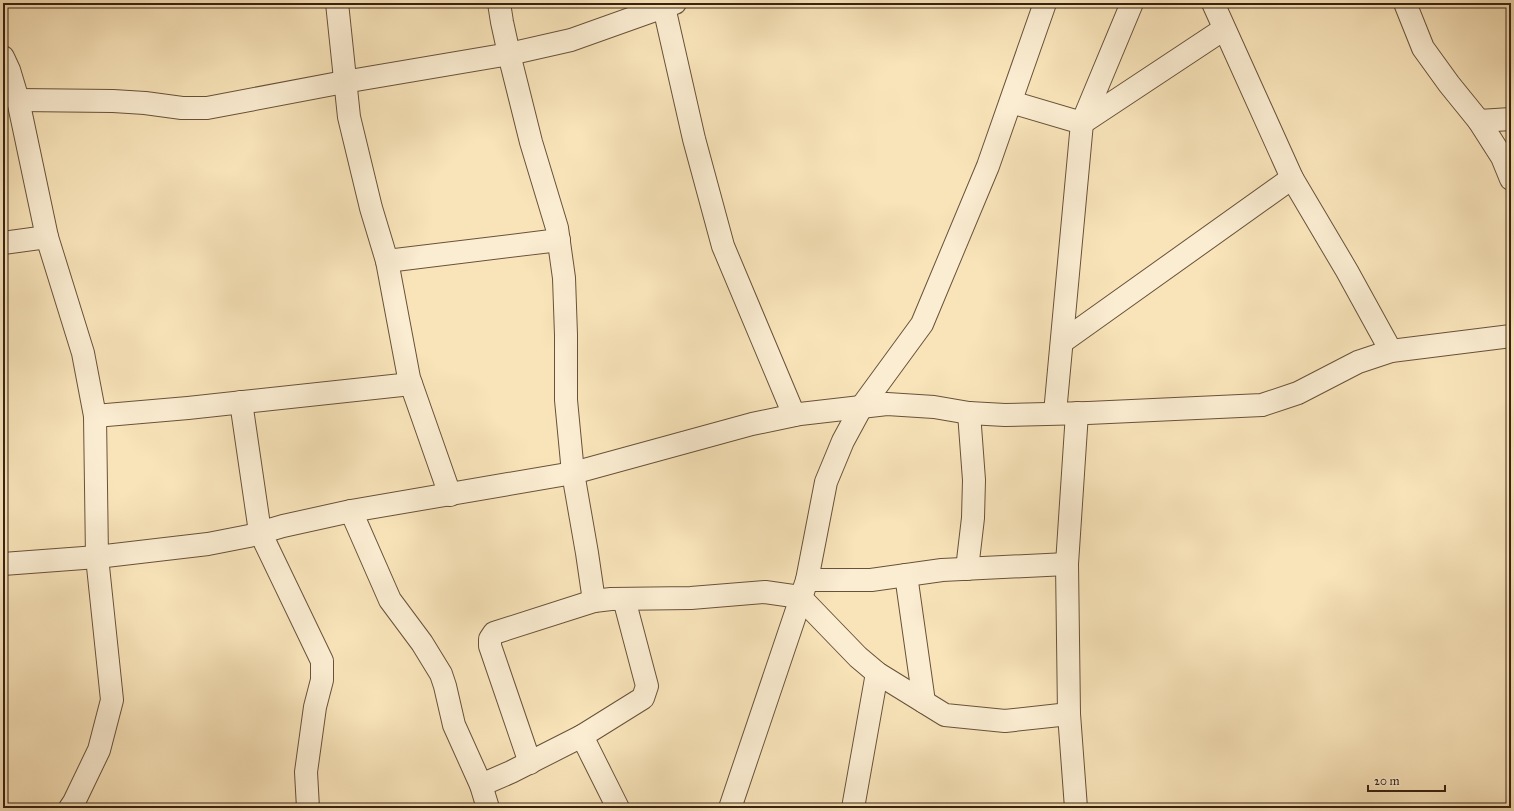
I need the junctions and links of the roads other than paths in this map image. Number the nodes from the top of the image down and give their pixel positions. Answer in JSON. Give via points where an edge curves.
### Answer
{"nodes":[{"id":1,"x":337,"y":3,"type":"edge"},
{"id":2,"x":499,"y":3,"type":"edge"},
{"id":3,"x":1045,"y":3,"type":"edge"},
{"id":4,"x":1132,"y":3,"type":"edge"},
{"id":5,"x":1213,"y":3,"type":"edge"},
{"id":6,"x":1405,"y":3,"type":"edge"},
{"id":7,"x":670,"y":5,"type":"edge"},
{"id":8,"x":1224,"y":29,"type":"junction"},
{"id":9,"x":509,"y":54,"type":"junction"},
{"id":10,"x":3,"y":57,"type":"edge"},
{"id":11,"x":344,"y":82,"type":"junction"},
{"id":12,"x":18,"y":100,"type":"junction"},
{"id":13,"x":1011,"y":102,"type":"junction"},
{"id":14,"x":1511,"y":119,"type":"edge"},
{"id":15,"x":1479,"y":120,"type":"junction"},
{"id":16,"x":1082,"y":123,"type":"junction"},
{"id":17,"x":1292,"y":178,"type":"junction"},
{"id":18,"x":1511,"y":179,"type":"edge"},
{"id":19,"x":47,"y":238,"type":"junction"},
{"id":20,"x":559,"y":240,"type":"junction"},
{"id":21,"x":3,"y":243,"type":"edge"},
{"id":22,"x":387,"y":261,"type":"junction"},
{"id":23,"x":1511,"y":336,"type":"edge"},
{"id":24,"x":1062,"y":342,"type":"junction"},
{"id":25,"x":1391,"y":351,"type":"junction"},
{"id":26,"x":411,"y":384,"type":"junction"},
{"id":27,"x":241,"y":402,"type":"junction"},
{"id":28,"x":862,"y":406,"type":"junction"},
{"id":29,"x":969,"y":413,"type":"junction"},
{"id":30,"x":1055,"y":413,"type":"junction"},
{"id":31,"x":1077,"y":413,"type":"junction"},
{"id":32,"x":794,"y":415,"type":"junction"},
{"id":33,"x":95,"y":416,"type":"junction"},
{"id":34,"x":573,"y":473,"type":"junction"},
{"id":35,"x":450,"y":494,"type":"junction"},
{"id":36,"x":351,"y":511,"type":"junction"},
{"id":37,"x":260,"y":532,"type":"junction"},
{"id":38,"x":97,"y":557,"type":"junction"},
{"id":39,"x":3,"y":564,"type":"edge"},
{"id":40,"x":1067,"y":564,"type":"junction"},
{"id":41,"x":967,"y":569,"type":"junction"},
{"id":42,"x":906,"y":575,"type":"junction"},
{"id":43,"x":803,"y":589,"type":"junction"},
{"id":44,"x":624,"y":599,"type":"junction"},
{"id":45,"x":594,"y":601,"type":"junction"},
{"id":46,"x":877,"y":673,"type":"junction"},
{"id":47,"x":924,"y":702,"type":"junction"},
{"id":48,"x":1069,"y":714,"type":"junction"},
{"id":49,"x":582,"y":736,"type":"junction"},
{"id":50,"x":530,"y":763,"type":"junction"},
{"id":51,"x":481,"y":785,"type":"junction"},
{"id":52,"x":70,"y":808,"type":"edge"},
{"id":53,"x":308,"y":808,"type":"edge"},
{"id":54,"x":488,"y":808,"type":"edge"},
{"id":55,"x":618,"y":808,"type":"edge"},
{"id":56,"x":730,"y":808,"type":"edge"},
{"id":57,"x":853,"y":808,"type":"edge"},
{"id":58,"x":1076,"y":808,"type":"edge"}],
"edges":[{"from":1,"to":11,"type":"street"},
{"from":2,"to":9,"type":"street"},
{"from":3,"to":13,"type":"street"},
{"from":4,"to":16,"type":"street"},
{"from":5,"to":8,"type":"street"},
{"from":6,"to":15,"type":"street","via":[[1423,48]]},
{"from":7,"to":9,"type":"street","via":[[571,40]]},
{"from":7,"to":32,"type":"street","via":[[694,139],[724,246]]},
{"from":8,"to":16,"type":"street"},
{"from":8,"to":17,"type":"street"},
{"from":9,"to":11,"type":"street"},
{"from":9,"to":20,"type":"street"},
{"from":10,"to":12,"type":"street"},
{"from":11,"to":12,"type":"street","via":[[207,108],[113,101]]},
{"from":11,"to":22,"type":"street","via":[[350,124]]},
{"from":12,"to":19,"type":"street"},
{"from":13,"to":16,"type":"street"},
{"from":13,"to":28,"type":"street","via":[[988,166],[922,324]]},
{"from":14,"to":15,"type":"street"},
{"from":15,"to":18,"type":"street","via":[[1502,157]]},
{"from":16,"to":24,"type":"street"},
{"from":17,"to":24,"type":"street"},
{"from":17,"to":25,"type":"street"},
{"from":19,"to":21,"type":"street"},
{"from":19,"to":33,"type":"street","via":[[84,353]]},
{"from":20,"to":22,"type":"street"},
{"from":20,"to":34,"type":"street","via":[[564,278],[566,400]]},
{"from":22,"to":26,"type":"street"},
{"from":23,"to":25,"type":"street"},
{"from":24,"to":30,"type":"street"},
{"from":25,"to":31,"type":"street","via":[[1358,362],[1298,393],[1262,405]]},
{"from":26,"to":27,"type":"street"},
{"from":26,"to":35,"type":"street"},
{"from":27,"to":33,"type":"street"},
{"from":27,"to":37,"type":"street"},
{"from":28,"to":29,"type":"street","via":[[887,404],[934,407]]},
{"from":28,"to":32,"type":"street"},
{"from":28,"to":43,"type":"street","via":[[843,441],[826,482]]},
{"from":29,"to":30,"type":"street"},
{"from":29,"to":41,"type":"street","via":[[974,480]]},
{"from":30,"to":31,"type":"street"},
{"from":31,"to":40,"type":"street"},
{"from":32,"to":34,"type":"street"},
{"from":33,"to":38,"type":"street"},
{"from":34,"to":35,"type":"street"},
{"from":34,"to":45,"type":"street"},
{"from":35,"to":36,"type":"street"},
{"from":36,"to":37,"type":"street"},
{"from":36,"to":51,"type":"street","via":[[390,600],[441,674],[454,726]]},
{"from":37,"to":38,"type":"street","via":[[208,544]]},
{"from":37,"to":53,"type":"street","via":[[322,661],[322,680],[315,708],[306,772]]},
{"from":38,"to":39,"type":"street"},
{"from":38,"to":52,"type":"street","via":[[112,700],[99,750]]},
{"from":40,"to":41,"type":"street"},
{"from":40,"to":48,"type":"street"},
{"from":41,"to":42,"type":"street"},
{"from":42,"to":43,"type":"street"},
{"from":42,"to":47,"type":"street"},
{"from":43,"to":44,"type":"street","via":[[691,598]]},
{"from":43,"to":46,"type":"street","via":[[858,657]]},
{"from":43,"to":56,"type":"street"},
{"from":44,"to":45,"type":"street"},
{"from":44,"to":49,"type":"street","via":[[647,686],[646,694]]},
{"from":45,"to":50,"type":"street","via":[[494,633],[490,639],[490,646]]},
{"from":46,"to":47,"type":"street"},
{"from":46,"to":57,"type":"street"},
{"from":47,"to":48,"type":"street","via":[[945,715],[1005,721]]},
{"from":48,"to":58,"type":"street"},
{"from":49,"to":50,"type":"street"},
{"from":49,"to":55,"type":"street"},
{"from":50,"to":51,"type":"street"},
{"from":51,"to":54,"type":"street"}]}
